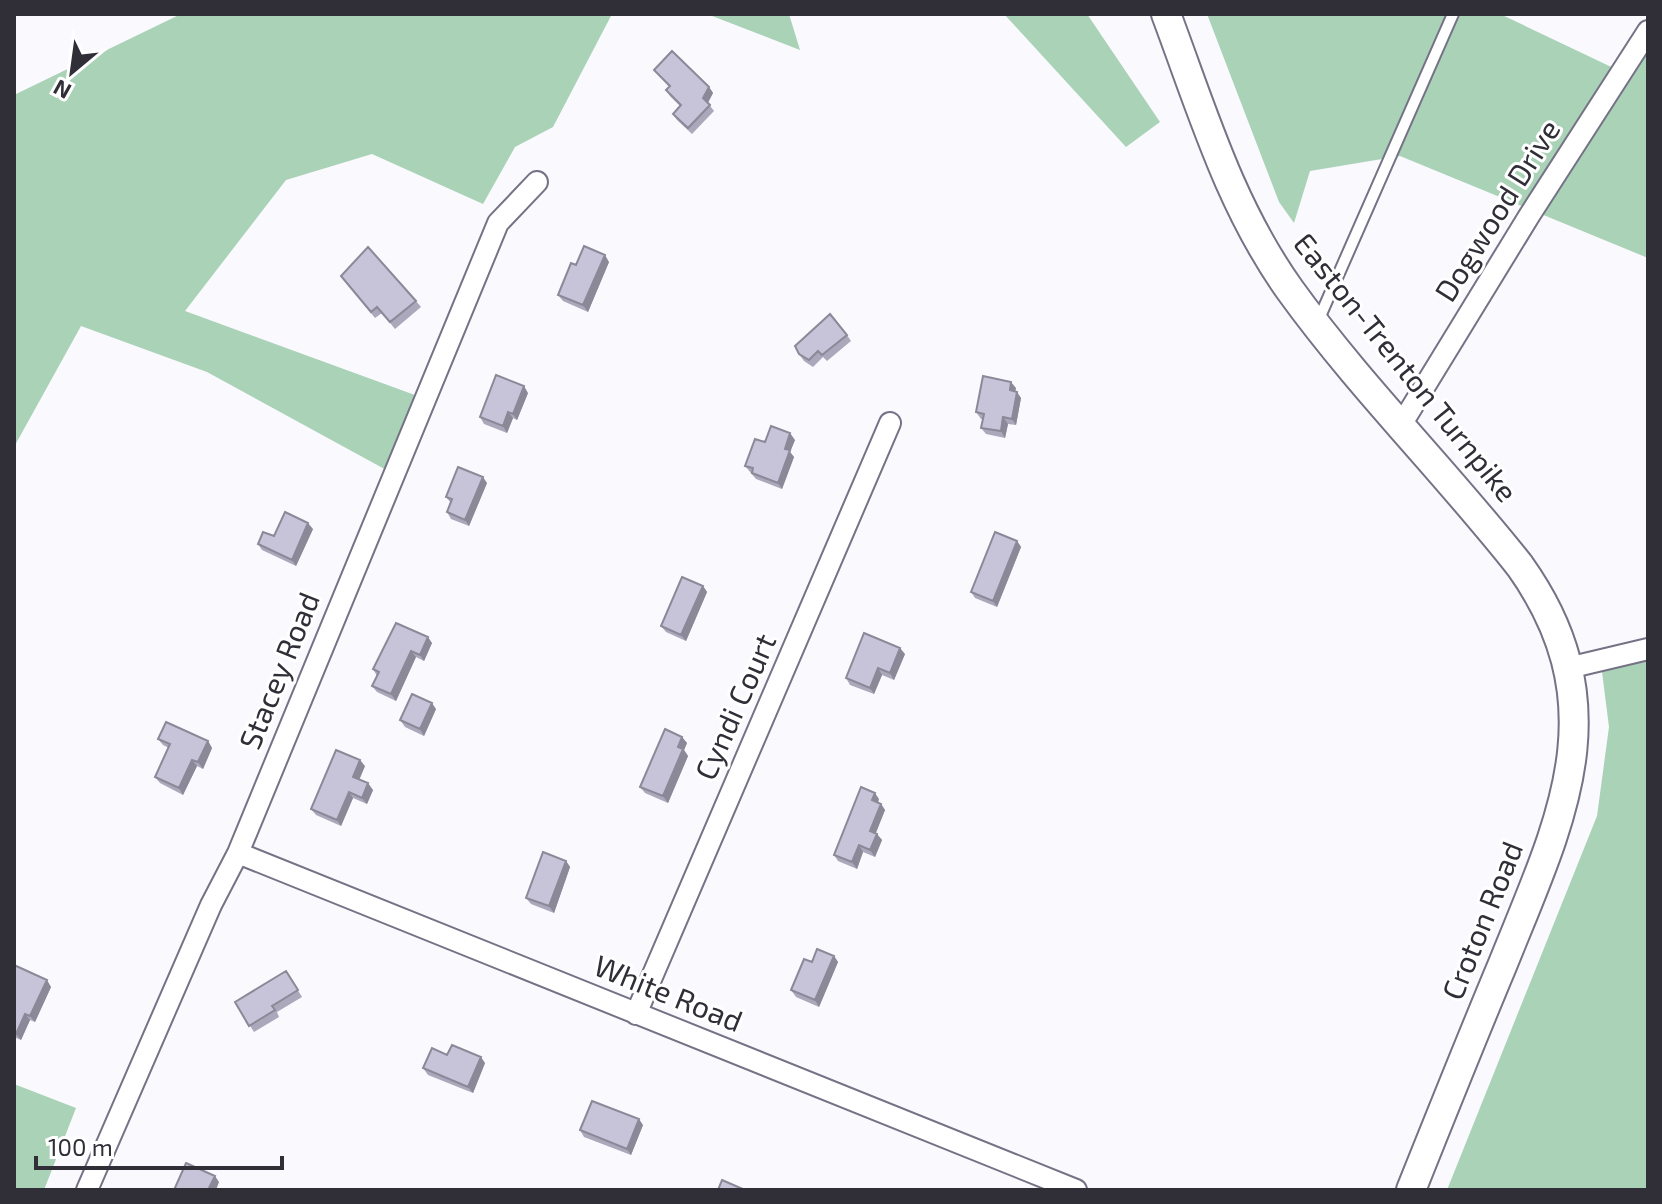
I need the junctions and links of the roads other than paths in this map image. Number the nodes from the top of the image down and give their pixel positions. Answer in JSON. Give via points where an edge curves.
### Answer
{"nodes":[{"id":1,"x":1166,"y":14,"type":"edge"},
{"id":2,"x":1453,"y":14,"type":"edge"},
{"id":3,"x":1648,"y":31,"type":"edge"},
{"id":4,"x":537,"y":182,"type":"dead end"},
{"id":5,"x":1317,"y":323,"type":"junction"},
{"id":6,"x":890,"y":423,"type":"dead end"},
{"id":7,"x":1401,"y":425,"type":"junction"},
{"id":8,"x":1648,"y":649,"type":"edge"},
{"id":9,"x":1568,"y":668,"type":"junction"},
{"id":10,"x":238,"y":853,"type":"junction"},
{"id":11,"x":636,"y":1014,"type":"junction"},
{"id":12,"x":87,"y":1190,"type":"edge"},
{"id":13,"x":1076,"y":1190,"type":"edge"},
{"id":14,"x":1411,"y":1190,"type":"edge"}],
"edges":[{"from":1,"to":5,"type":"main road","name":"Easton-Trenton Turnpike","via":[[1221,168],[1271,261]]},
{"from":2,"to":5,"type":"lane"},
{"from":3,"to":7,"type":"street","name":"Dogwood Drive"},
{"from":4,"to":10,"type":"street","name":"Stacey Road","via":[[498,223]]},
{"from":5,"to":7,"type":"main road","name":"Easton-Trenton Turnpike"},
{"from":6,"to":11,"type":"street","name":"Cyndi Court"},
{"from":7,"to":9,"type":"main road","name":"Easton-Trenton Turnpike","via":[[1541,596]]},
{"from":8,"to":9,"type":"street"},
{"from":9,"to":14,"type":"main road","name":"Croton Road","via":[[1574,733],[1564,808]]},
{"from":10,"to":11,"type":"street","name":"White Road"},
{"from":10,"to":12,"type":"street","name":"Stacey Road"},
{"from":11,"to":13,"type":"street","name":"White Road"}]}
